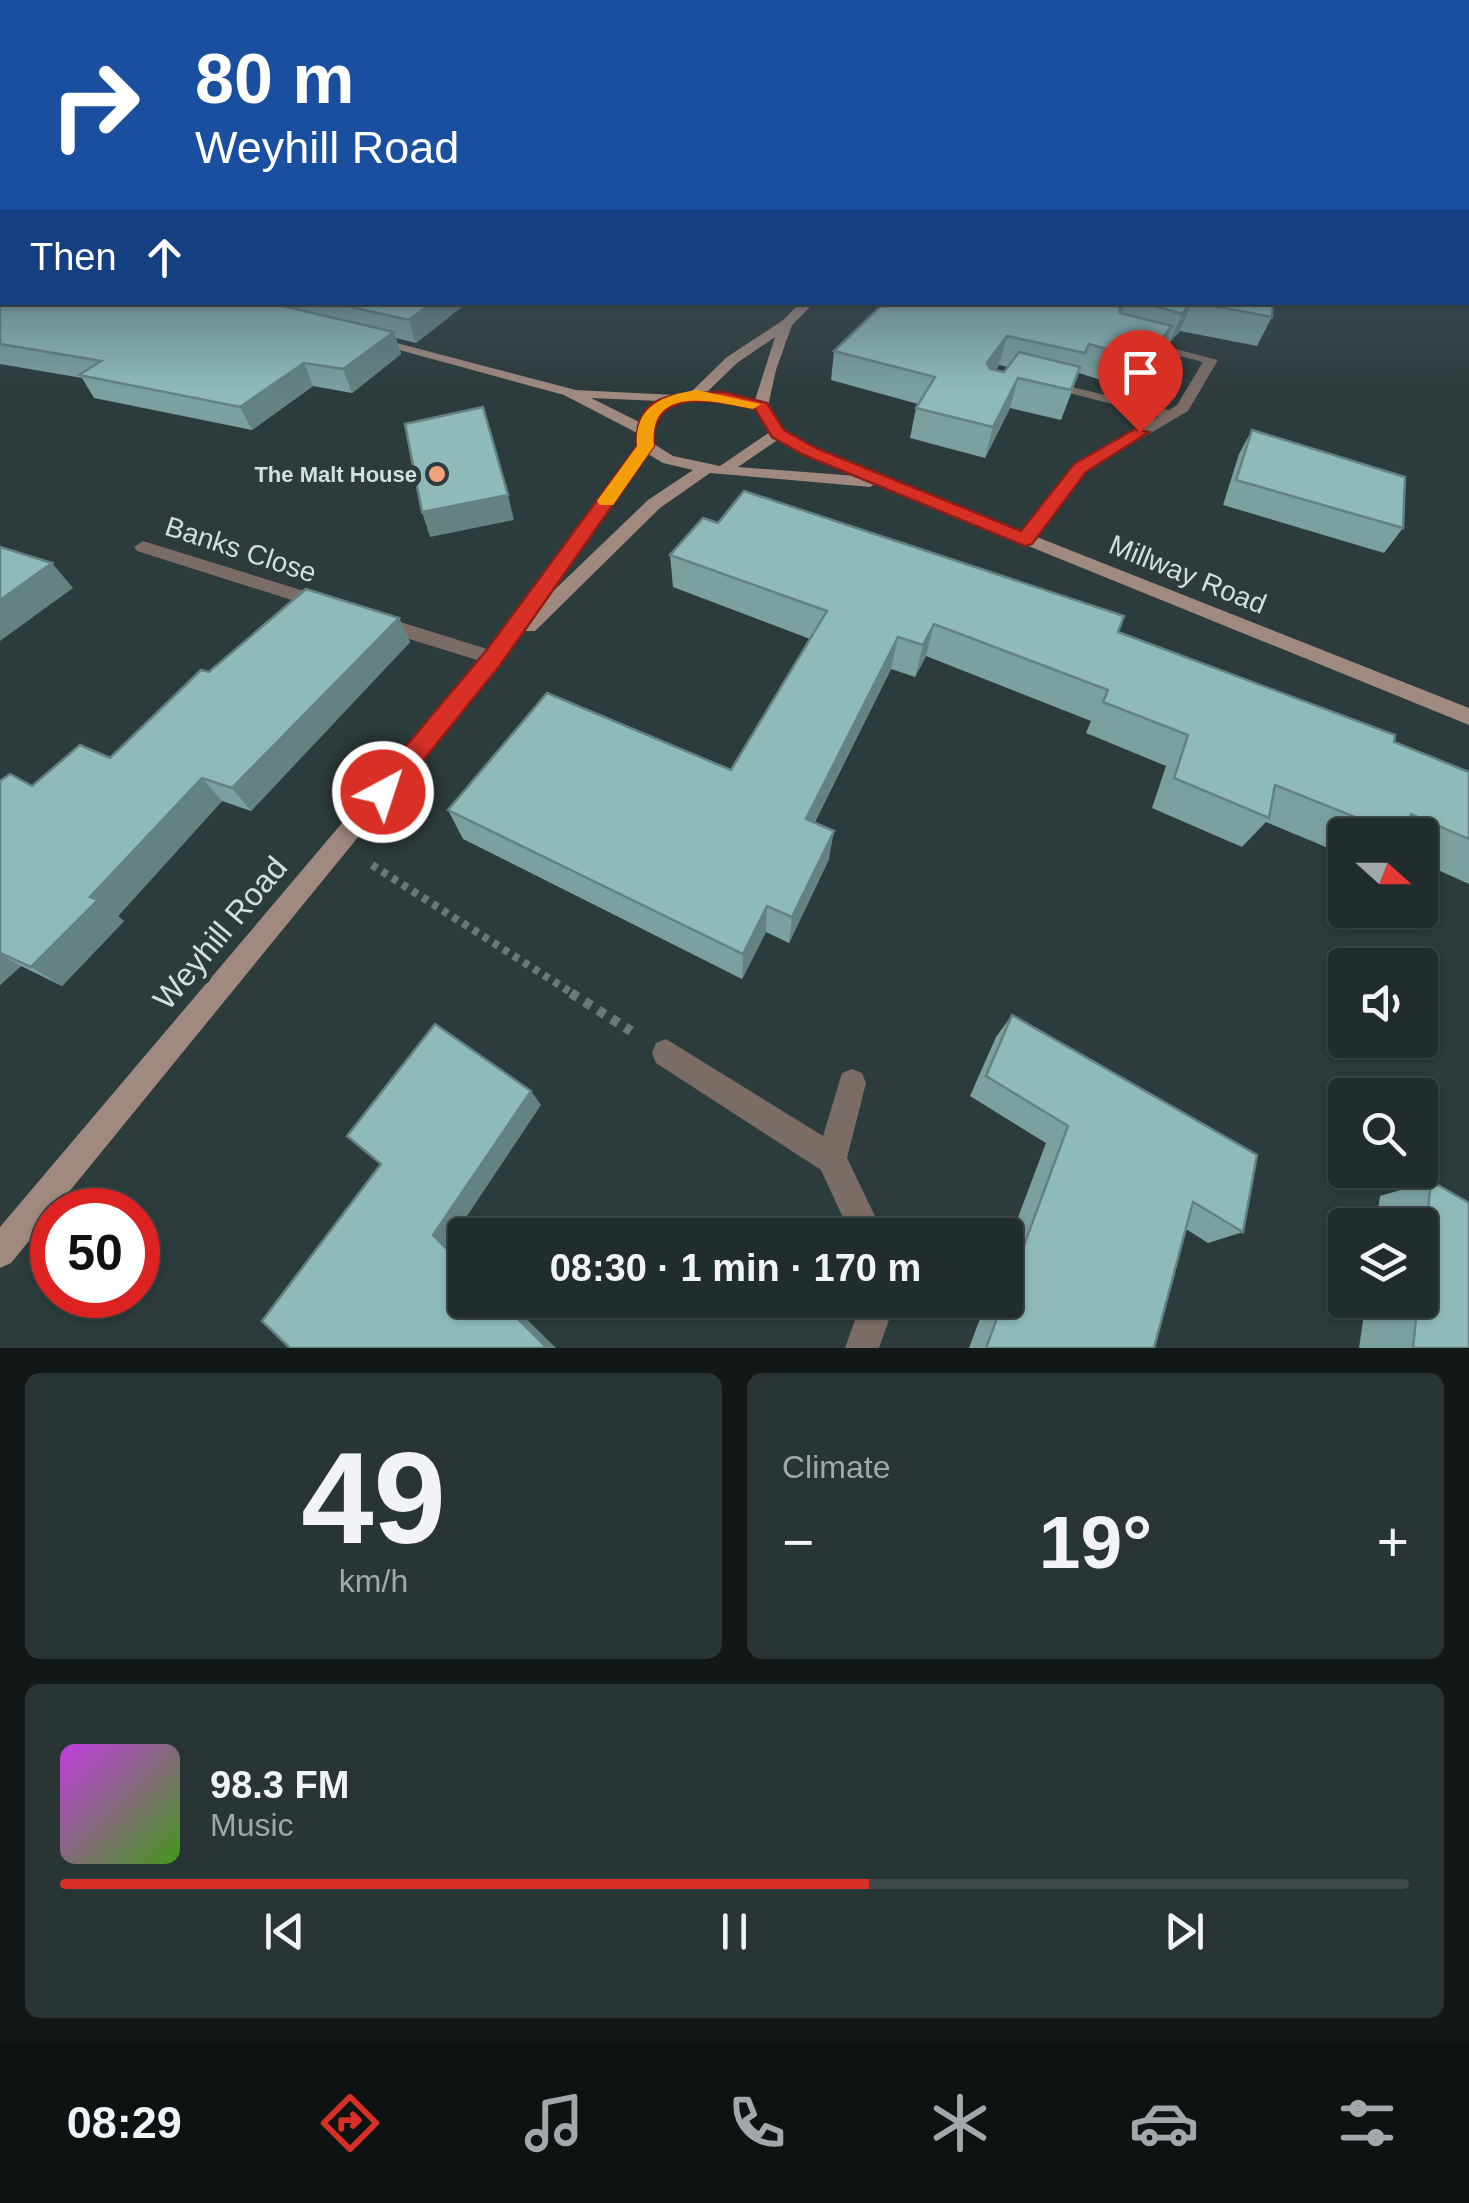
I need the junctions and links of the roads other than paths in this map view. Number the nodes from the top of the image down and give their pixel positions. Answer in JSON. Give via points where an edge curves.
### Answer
{"nodes":[{"id":1,"x":806,"y":305,"type":"edge"},
{"id":2,"x":786,"y":324,"type":"junction"},
{"id":3,"x":358,"y":335,"type":"edge"},
{"id":4,"x":1116,"y":335,"type":"edge"},
{"id":5,"x":1024,"y":377,"type":"edge"},
{"id":6,"x":569,"y":392,"type":"junction"},
{"id":7,"x":697,"y":394,"type":"junction"},
{"id":8,"x":674,"y":398,"type":"junction"},
{"id":9,"x":762,"y":406,"type":"junction"},
{"id":10,"x":1171,"y":415,"type":"junction"},
{"id":11,"x":778,"y":433,"type":"junction"},
{"id":12,"x":645,"y":438,"type":"junction"},
{"id":13,"x":714,"y":470,"type":"junction"},
{"id":14,"x":887,"y":483,"type":"junction"},
{"id":15,"x":1025,"y":540,"type":"junction"},
{"id":16,"x":143,"y":547,"type":"dead end"},
{"id":17,"x":493,"y":658,"type":"junction"},
{"id":18,"x":1469,"y":717,"type":"edge"},
{"id":19,"x":666,"y":1053,"type":"road end"},
{"id":20,"x":852,"y":1083,"type":"dead end"},
{"id":21,"x":832,"y":1159,"type":"junction"},
{"id":22,"x":860,"y":1218,"type":"edge"},
{"id":23,"x":0,"y":1252,"type":"edge"},
{"id":24,"x":872,"y":1318,"type":"edge"},
{"id":25,"x":862,"y":1348,"type":"edge"}],
"edges":[{"from":1,"to":2,"type":"main road"},
{"from":2,"to":7,"type":"main road","via":[[732,360]]},
{"from":2,"to":9,"type":"main road"},
{"from":3,"to":6,"type":"main road"},
{"from":4,"to":10,"type":"street","via":[[1211,360],[1183,408]]},
{"from":5,"to":10,"type":"street"},
{"from":6,"to":8,"type":"main road"},
{"from":6,"to":12,"type":"main road"},
{"from":7,"to":8,"type":"main road"},
{"from":7,"to":9,"type":"main road"},
{"from":8,"to":12,"type":"main road","name":"Weyhill Road","via":[[652,412]]},
{"from":9,"to":11,"type":"main road"},
{"from":10,"to":15,"type":"street","via":[[1080,468]]},
{"from":11,"to":13,"type":"main road","name":"Weyhill Road"},
{"from":11,"to":14,"type":"main road","name":"Millway Road"},
{"from":12,"to":13,"type":"main road","via":[[668,460]]},
{"from":12,"to":17,"type":"main road","name":"Weyhill Road"},
{"from":13,"to":14,"type":"main road","name":"Millway Road"},
{"from":13,"to":17,"type":"main road","name":"Weyhill Road","via":[[654,504]]},
{"from":14,"to":15,"type":"main road","name":"Millway Road"},
{"from":15,"to":18,"type":"main road","name":"Millway Road"},
{"from":16,"to":17,"type":"street","name":"Banks Close"},
{"from":17,"to":23,"type":"main road","name":"Weyhill Road"},
{"from":19,"to":21,"type":"street"},
{"from":20,"to":21,"type":"street"},
{"from":21,"to":22,"type":"street"},
{"from":24,"to":25,"type":"street"}]}
